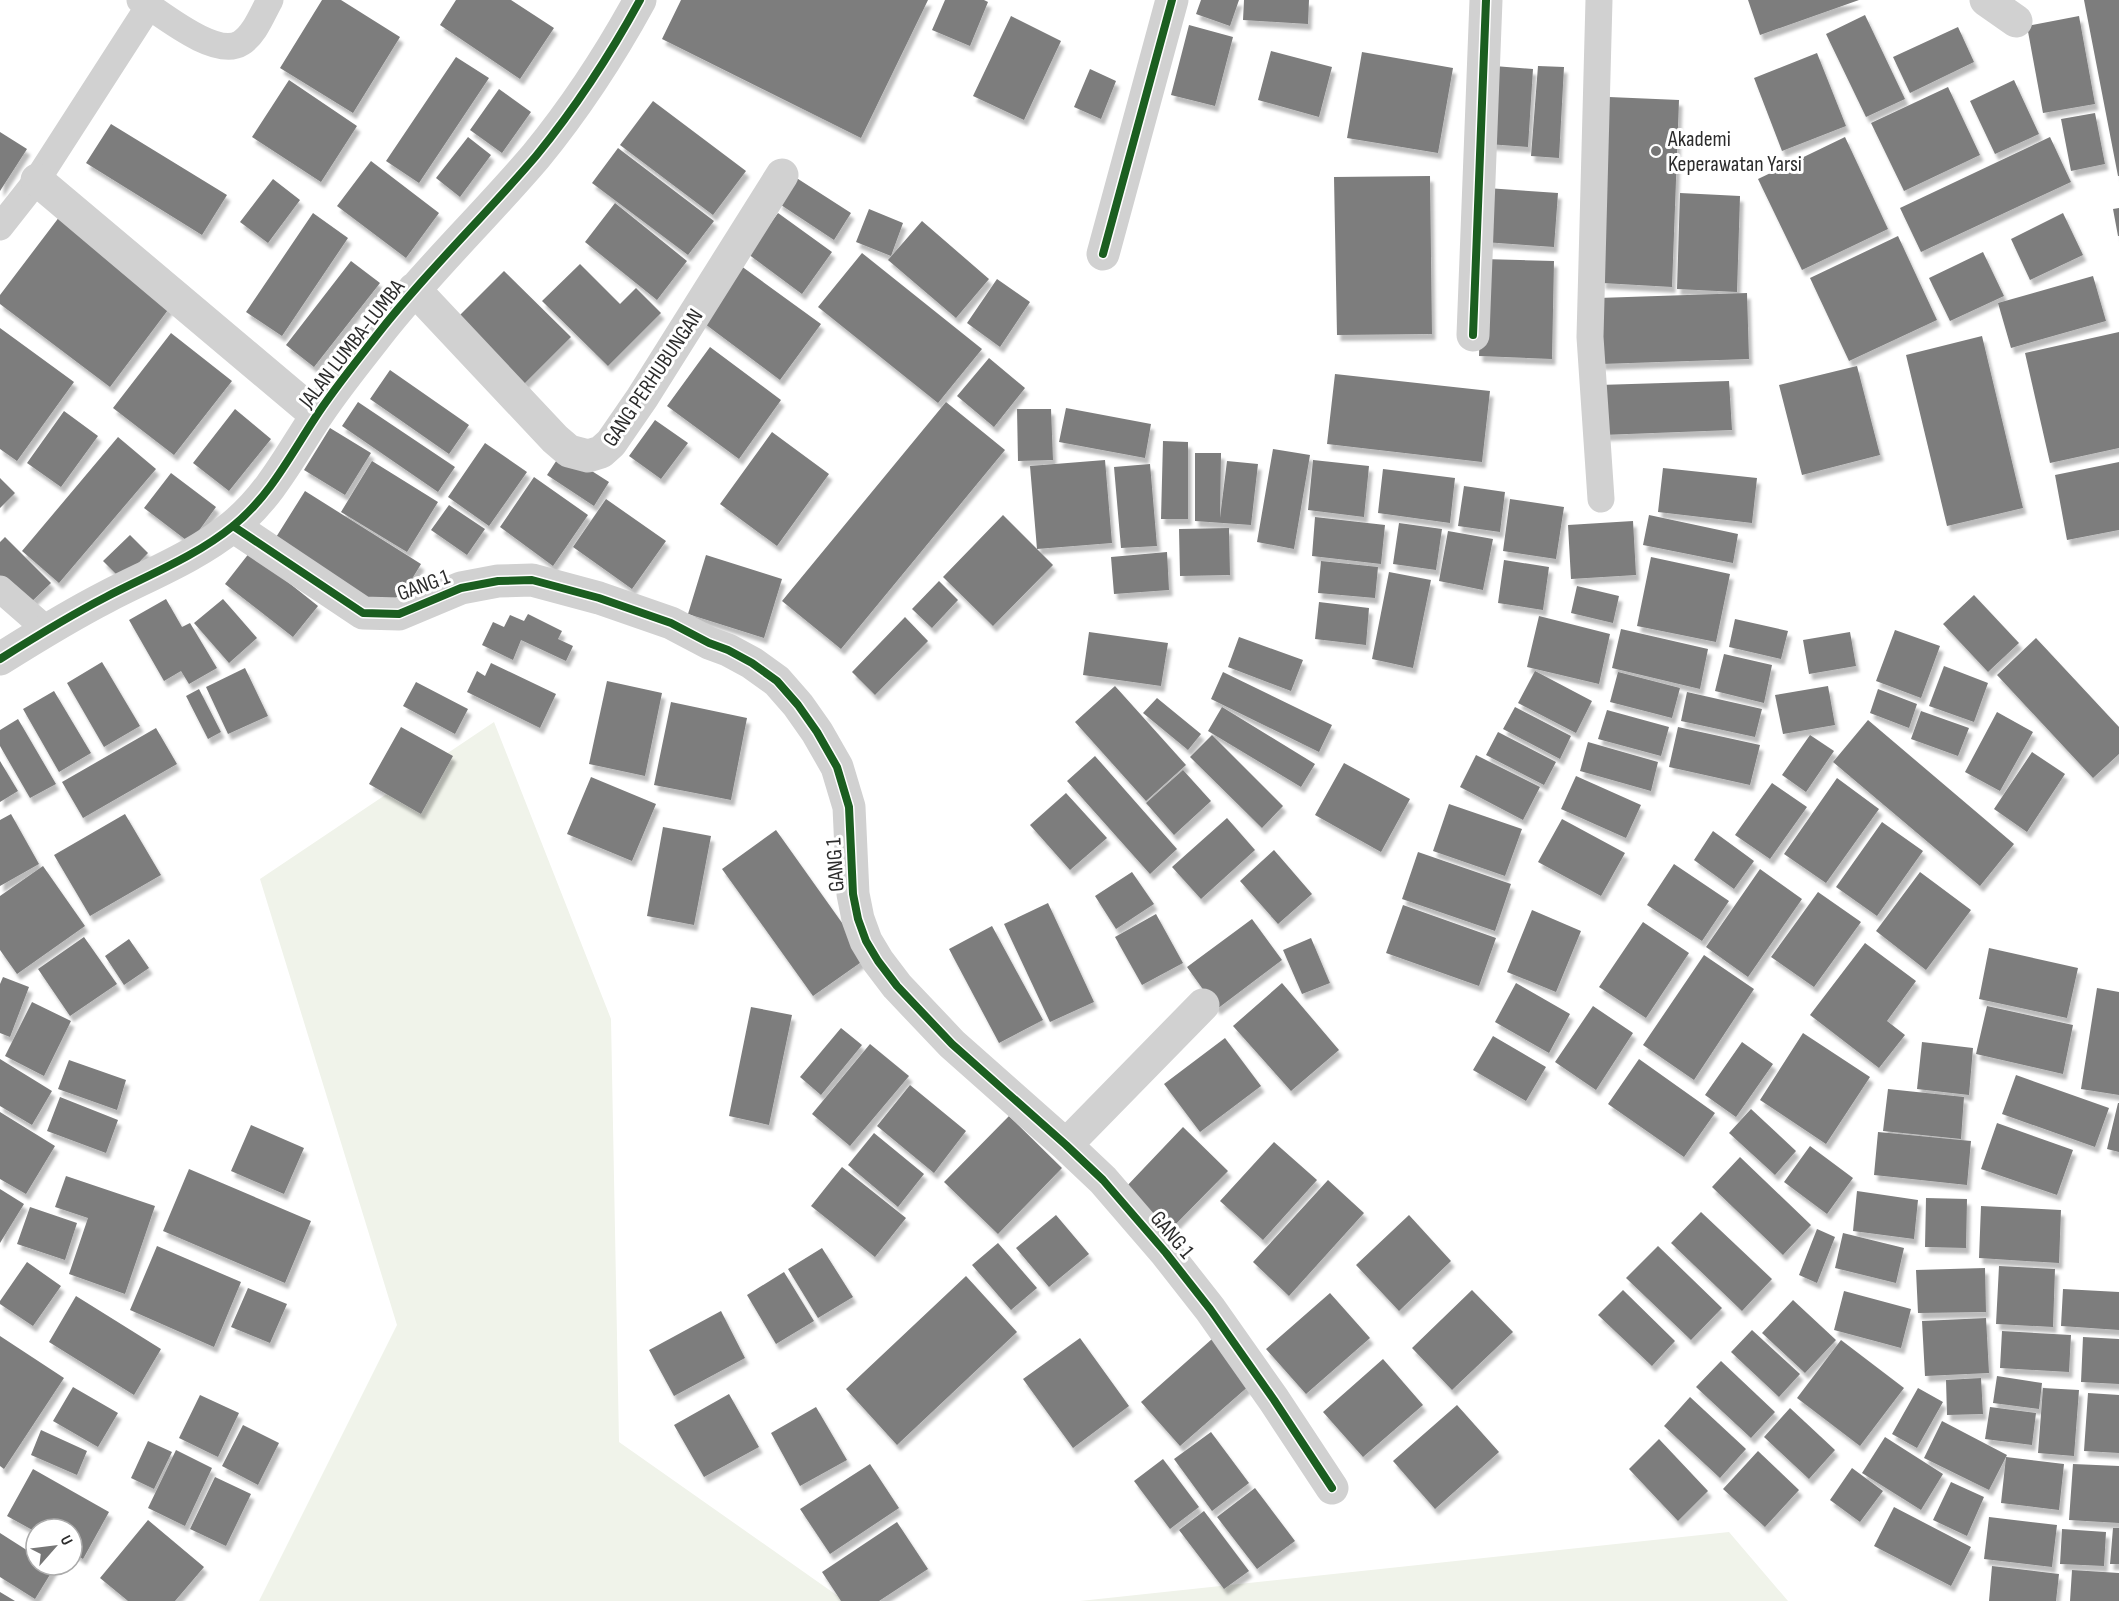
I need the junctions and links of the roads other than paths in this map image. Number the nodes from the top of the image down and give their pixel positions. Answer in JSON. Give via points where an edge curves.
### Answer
{"nodes":[{"id":1,"x":270,"y":0,"type":"edge"},
{"id":2,"x":640,"y":0,"type":"edge"},
{"id":3,"x":1172,"y":0,"type":"edge"},
{"id":4,"x":1486,"y":0,"type":"edge"},
{"id":5,"x":1599,"y":0,"type":"edge"},
{"id":6,"x":1986,"y":0,"type":"edge"},
{"id":7,"x":145,"y":3,"type":"edge"},
{"id":8,"x":2016,"y":21,"type":"dead end"},
{"id":9,"x":782,"y":175,"type":"dead end"},
{"id":10,"x":37,"y":180,"type":"junction"},
{"id":11,"x":0,"y":227,"type":"edge"},
{"id":12,"x":1103,"y":254,"type":"dead end"},
{"id":13,"x":414,"y":289,"type":"junction"},
{"id":14,"x":1473,"y":335,"type":"dead end"},
{"id":15,"x":316,"y":416,"type":"junction"},
{"id":16,"x":1601,"y":499,"type":"dead end"},
{"id":17,"x":233,"y":526,"type":"junction"},
{"id":18,"x":0,"y":589,"type":"edge"},
{"id":19,"x":47,"y":630,"type":"junction"},
{"id":20,"x":0,"y":659,"type":"edge"},
{"id":21,"x":1203,"y":1005,"type":"dead end"},
{"id":22,"x":1066,"y":1144,"type":"junction"},
{"id":23,"x":1332,"y":1488,"type":"dead end"}],
"edges":[{"from":1,"to":7,"type":"lane","via":[[247,38],[227,47],[202,39]]},
{"from":2,"to":13,"type":"street","name":"JALAN LUMBA-LUMBA","via":[[577,103],[536,155]]},
{"from":3,"to":12,"type":"street"},
{"from":4,"to":14,"type":"street"},
{"from":5,"to":16,"type":"lane","via":[[1590,337]]},
{"from":6,"to":8,"type":"street"},
{"from":7,"to":10,"type":"lane"},
{"from":9,"to":13,"type":"street","name":"GANG PERHUBUNGAN","via":[[642,398],[611,443],[595,455],[576,454],[555,439]]},
{"from":10,"to":11,"type":"lane"},
{"from":10,"to":15,"type":"street"},
{"from":13,"to":15,"type":"street","name":"JALAN LUMBA-LUMBA"},
{"from":15,"to":17,"type":"street","name":"JALAN LUMBA-LUMBA","via":[[278,476]]},
{"from":17,"to":19,"type":"street","name":"JALAN LUMBA-LUMBA","via":[[192,553]]},
{"from":17,"to":22,"type":"street","name":"GANG 1","via":[[363,614],[399,614],[461,588],[532,580],[671,623],[752,663],[777,681],[817,732],[837,767],[849,807],[854,902],[866,941],[878,961],[952,1044]]},
{"from":18,"to":19,"type":"lane"},
{"from":19,"to":20,"type":"street","name":"JALAN LUMBA-LUMBA"},
{"from":21,"to":22,"type":"street"},
{"from":22,"to":23,"type":"street","name":"GANG 1","via":[[1166,1252],[1210,1309]]}]}
